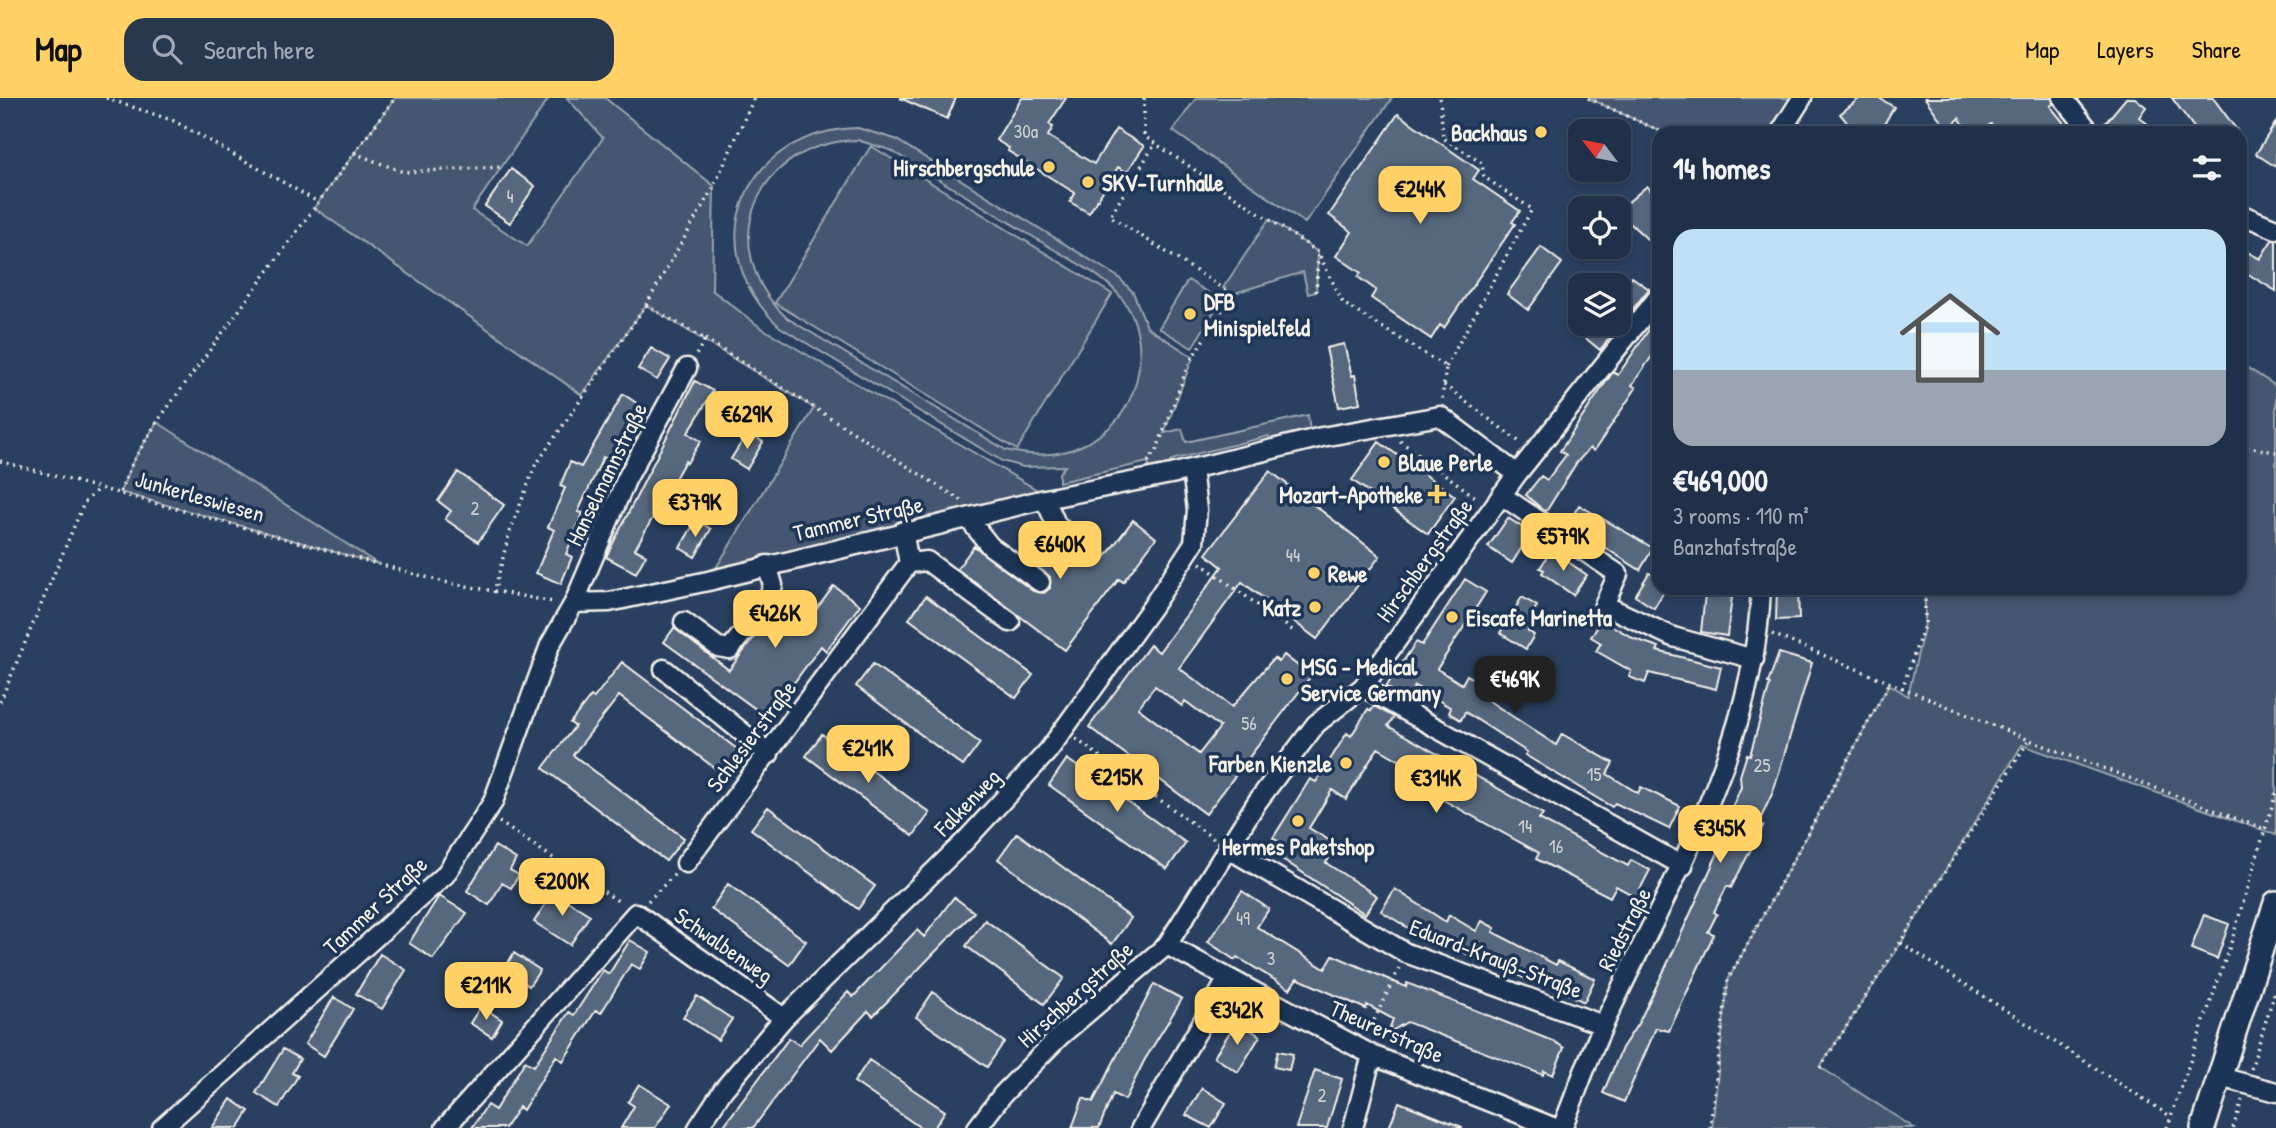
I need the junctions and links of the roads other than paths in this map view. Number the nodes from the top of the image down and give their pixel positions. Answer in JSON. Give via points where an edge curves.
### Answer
{"nodes":[{"id":1,"x":1802,"y":98,"type":"edge"},
{"id":2,"x":2063,"y":98,"type":"edge"},
{"id":3,"x":1784,"y":126,"type":"edge"},
{"id":4,"x":2085,"y":126,"type":"edge"},
{"id":5,"x":2247,"y":216,"type":"edge"},
{"id":6,"x":2274,"y":225,"type":"edge"},
{"id":7,"x":1652,"y":305,"type":"edge"},
{"id":8,"x":687,"y":368,"type":"road end"},
{"id":9,"x":1192,"y":468,"type":"junction"},
{"id":10,"x":1517,"y":474,"type":"junction"},
{"id":11,"x":1045,"y":499,"type":"junction"},
{"id":12,"x":1496,"y":502,"type":"junction"},
{"id":13,"x":970,"y":513,"type":"junction"},
{"id":14,"x":903,"y":531,"type":"junction"},
{"id":15,"x":1080,"y":542,"type":"dead end"},
{"id":16,"x":909,"y":563,"type":"junction"},
{"id":17,"x":767,"y":565,"type":"junction"},
{"id":18,"x":1040,"y":582,"type":"dead end"},
{"id":19,"x":1761,"y":595,"type":"edge"},
{"id":20,"x":573,"y":603,"type":"junction"},
{"id":21,"x":684,"y":622,"type":"dead end"},
{"id":22,"x":1010,"y":622,"type":"dead end"},
{"id":23,"x":1755,"y":659,"type":"junction"},
{"id":24,"x":664,"y":669,"type":"dead end"},
{"id":25,"x":1363,"y":687,"type":"junction"},
{"id":26,"x":769,"y":754,"type":"junction"},
{"id":27,"x":1227,"y":848,"type":"junction"},
{"id":28,"x":686,"y":863,"type":"road end"},
{"id":29,"x":1683,"y":866,"type":"junction"},
{"id":30,"x":2276,"y":903,"type":"edge"},
{"id":31,"x":1167,"y":945,"type":"junction"},
{"id":32,"x":1227,"y":980,"type":"junction"},
{"id":33,"x":784,"y":1017,"type":"junction"},
{"id":34,"x":1603,"y":1026,"type":"junction"},
{"id":35,"x":1366,"y":1052,"type":"junction"},
{"id":36,"x":2220,"y":1077,"type":"junction"},
{"id":37,"x":2276,"y":1091,"type":"edge"},
{"id":38,"x":170,"y":1126,"type":"edge"},
{"id":39,"x":445,"y":1128,"type":"edge"},
{"id":40,"x":698,"y":1128,"type":"edge"},
{"id":41,"x":977,"y":1128,"type":"edge"},
{"id":42,"x":1141,"y":1128,"type":"edge"},
{"id":43,"x":1353,"y":1128,"type":"edge"},
{"id":44,"x":1555,"y":1128,"type":"edge"},
{"id":45,"x":1562,"y":1128,"type":"edge"},
{"id":46,"x":2203,"y":1128,"type":"edge"}],
"edges":[{"from":1,"to":3,"type":"street"},
{"from":2,"to":4,"type":"street"},
{"from":5,"to":6,"type":"street"},
{"from":7,"to":10,"type":"street","name":"Hirschbergstraße"},
{"from":8,"to":20,"type":"street","name":"Hanselmannstraße","via":[[626,481]]},
{"from":9,"to":10,"type":"street","name":"Tammer Straße","via":[[1440,416]]},
{"from":9,"to":11,"type":"street","name":"Tammer Straße"},
{"from":9,"to":33,"type":"street","name":"Falkenweg","via":[[1194,543],[1064,730],[965,841]]},
{"from":10,"to":12,"type":"street","name":"Hirschbergstraße"},
{"from":11,"to":13,"type":"street","name":"Tammer Straße"},
{"from":11,"to":15,"type":"street","via":[[1057,526]]},
{"from":12,"to":23,"type":"street","via":[[1618,574],[1604,605],[1673,637]]},
{"from":12,"to":25,"type":"street","name":"Hirschbergstraße"},
{"from":13,"to":14,"type":"street","name":"Tammer Straße"},
{"from":13,"to":18,"type":"street","via":[[990,546]]},
{"from":14,"to":16,"type":"street"},
{"from":14,"to":17,"type":"street","name":"Tammer Straße"},
{"from":16,"to":22,"type":"street","via":[[927,561]]},
{"from":16,"to":26,"type":"street","name":"Schlesierstraße"},
{"from":17,"to":20,"type":"street","name":"Tammer Straße","via":[[608,602]]},
{"from":17,"to":21,"type":"street","via":[[773,585],[767,602],[730,649],[718,647]]},
{"from":19,"to":23,"type":"street","name":"Riedstraße"},
{"from":20,"to":38,"type":"street","name":"Tammer Straße","via":[[550,645],[493,802],[444,875]]},
{"from":23,"to":29,"type":"street","name":"Riedstraße","via":[[1727,757]]},
{"from":24,"to":26,"type":"street"},
{"from":25,"to":27,"type":"street","name":"Hirschbergstraße","via":[[1316,724]]},
{"from":25,"to":29,"type":"street"},
{"from":26,"to":28,"type":"street","name":"Schlesierstraße"},
{"from":27,"to":31,"type":"street","name":"Hirschbergstraße"},
{"from":27,"to":34,"type":"street","name":"Eduard-Krauß-Straße","via":[[1406,953]]},
{"from":29,"to":34,"type":"street","name":"Riedstraße"},
{"from":30,"to":36,"type":"main road"},
{"from":31,"to":32,"type":"street","name":"Theurerstraße"},
{"from":31,"to":41,"type":"street","name":"Hirschbergstraße","via":[[1060,1037],[1003,1094]]},
{"from":32,"to":35,"type":"street","name":"Theurerstraße"},
{"from":32,"to":42,"type":"street"},
{"from":33,"to":39,"type":"street","name":"Schwalbenweg","via":[[636,913]]},
{"from":33,"to":40,"type":"street","name":"Falkenweg","via":[[723,1090]]},
{"from":34,"to":45,"type":"street","name":"Riedstraße"},
{"from":35,"to":43,"type":"street"},
{"from":35,"to":44,"type":"street","name":"Theurerstraße"},
{"from":36,"to":37,"type":"street"},
{"from":36,"to":46,"type":"main road"}]}
